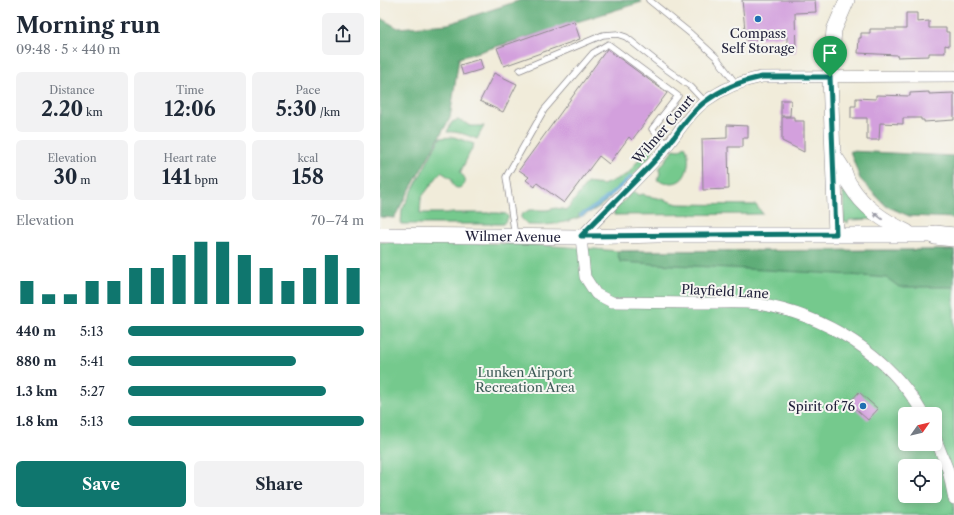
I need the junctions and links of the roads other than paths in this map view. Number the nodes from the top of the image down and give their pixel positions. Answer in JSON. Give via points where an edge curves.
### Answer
{"nodes":[{"id":1,"x":649,"y":0,"type":"edge"},
{"id":2,"x":847,"y":0,"type":"edge"},
{"id":3,"x":520,"y":70,"type":"dead end"},
{"id":4,"x":954,"y":76,"type":"edge"},
{"id":5,"x":830,"y":77,"type":"junction"},
{"id":6,"x":736,"y":84,"type":"junction"},
{"id":7,"x":705,"y":102,"type":"junction"},
{"id":8,"x":668,"y":145,"type":"junction"},
{"id":9,"x":833,"y":154,"type":"junction"},
{"id":10,"x":954,"y":232,"type":"edge"},
{"id":11,"x":836,"y":234,"type":"junction"},
{"id":12,"x":912,"y":234,"type":"junction"},
{"id":13,"x":935,"y":234,"type":"junction"},
{"id":14,"x":380,"y":235,"type":"edge"},
{"id":15,"x":515,"y":236,"type":"junction"},
{"id":16,"x":581,"y":236,"type":"junction"},
{"id":17,"x":954,"y":237,"type":"edge"},
{"id":18,"x":918,"y":407,"type":"edge"},
{"id":19,"x":941,"y":451,"type":"edge"},
{"id":20,"x":954,"y":499,"type":"edge"}],
"edges":[{"from":1,"to":6,"type":"lane","via":[[716,57]]},
{"from":2,"to":5,"type":"street","via":[[834,30]]},
{"from":3,"to":7,"type":"lane","via":[[603,35],[617,34],[626,37],[691,87]]},
{"from":4,"to":5,"type":"street","name":"Wilmer Court"},
{"from":5,"to":6,"type":"street","name":"Wilmer Court","via":[[762,77]]},
{"from":5,"to":9,"type":"street"},
{"from":6,"to":7,"type":"street","name":"Wilmer Court"},
{"from":7,"to":8,"type":"street","name":"Wilmer Court"},
{"from":8,"to":15,"type":"lane","via":[[652,129],[678,96],[608,44],[592,53],[544,110],[506,177]]},
{"from":8,"to":16,"type":"street","name":"Wilmer Court"},
{"from":9,"to":11,"type":"street"},
{"from":12,"to":9,"type":"street","one_way":true,"via":[[887,222],[861,200]]},
{"from":10,"to":13,"type":"highway"},
{"from":11,"to":12,"type":"street","name":"Wilmer Avenue"},
{"from":11,"to":16,"type":"street","name":"Wilmer Avenue"},
{"from":12,"to":13,"type":"street","name":"Wilmer Avenue"},
{"from":13,"to":17,"type":"highway"},
{"from":14,"to":15,"type":"street","name":"Wilmer Avenue"},
{"from":15,"to":16,"type":"street","name":"Wilmer Avenue"},
{"from":16,"to":18,"type":"street","name":"Playfield Lane","via":[[585,277],[596,294],[612,302],[756,304],[807,317],[853,341],[871,354],[893,374]]},
{"from":19,"to":20,"type":"street","via":[[948,470]]}]}
